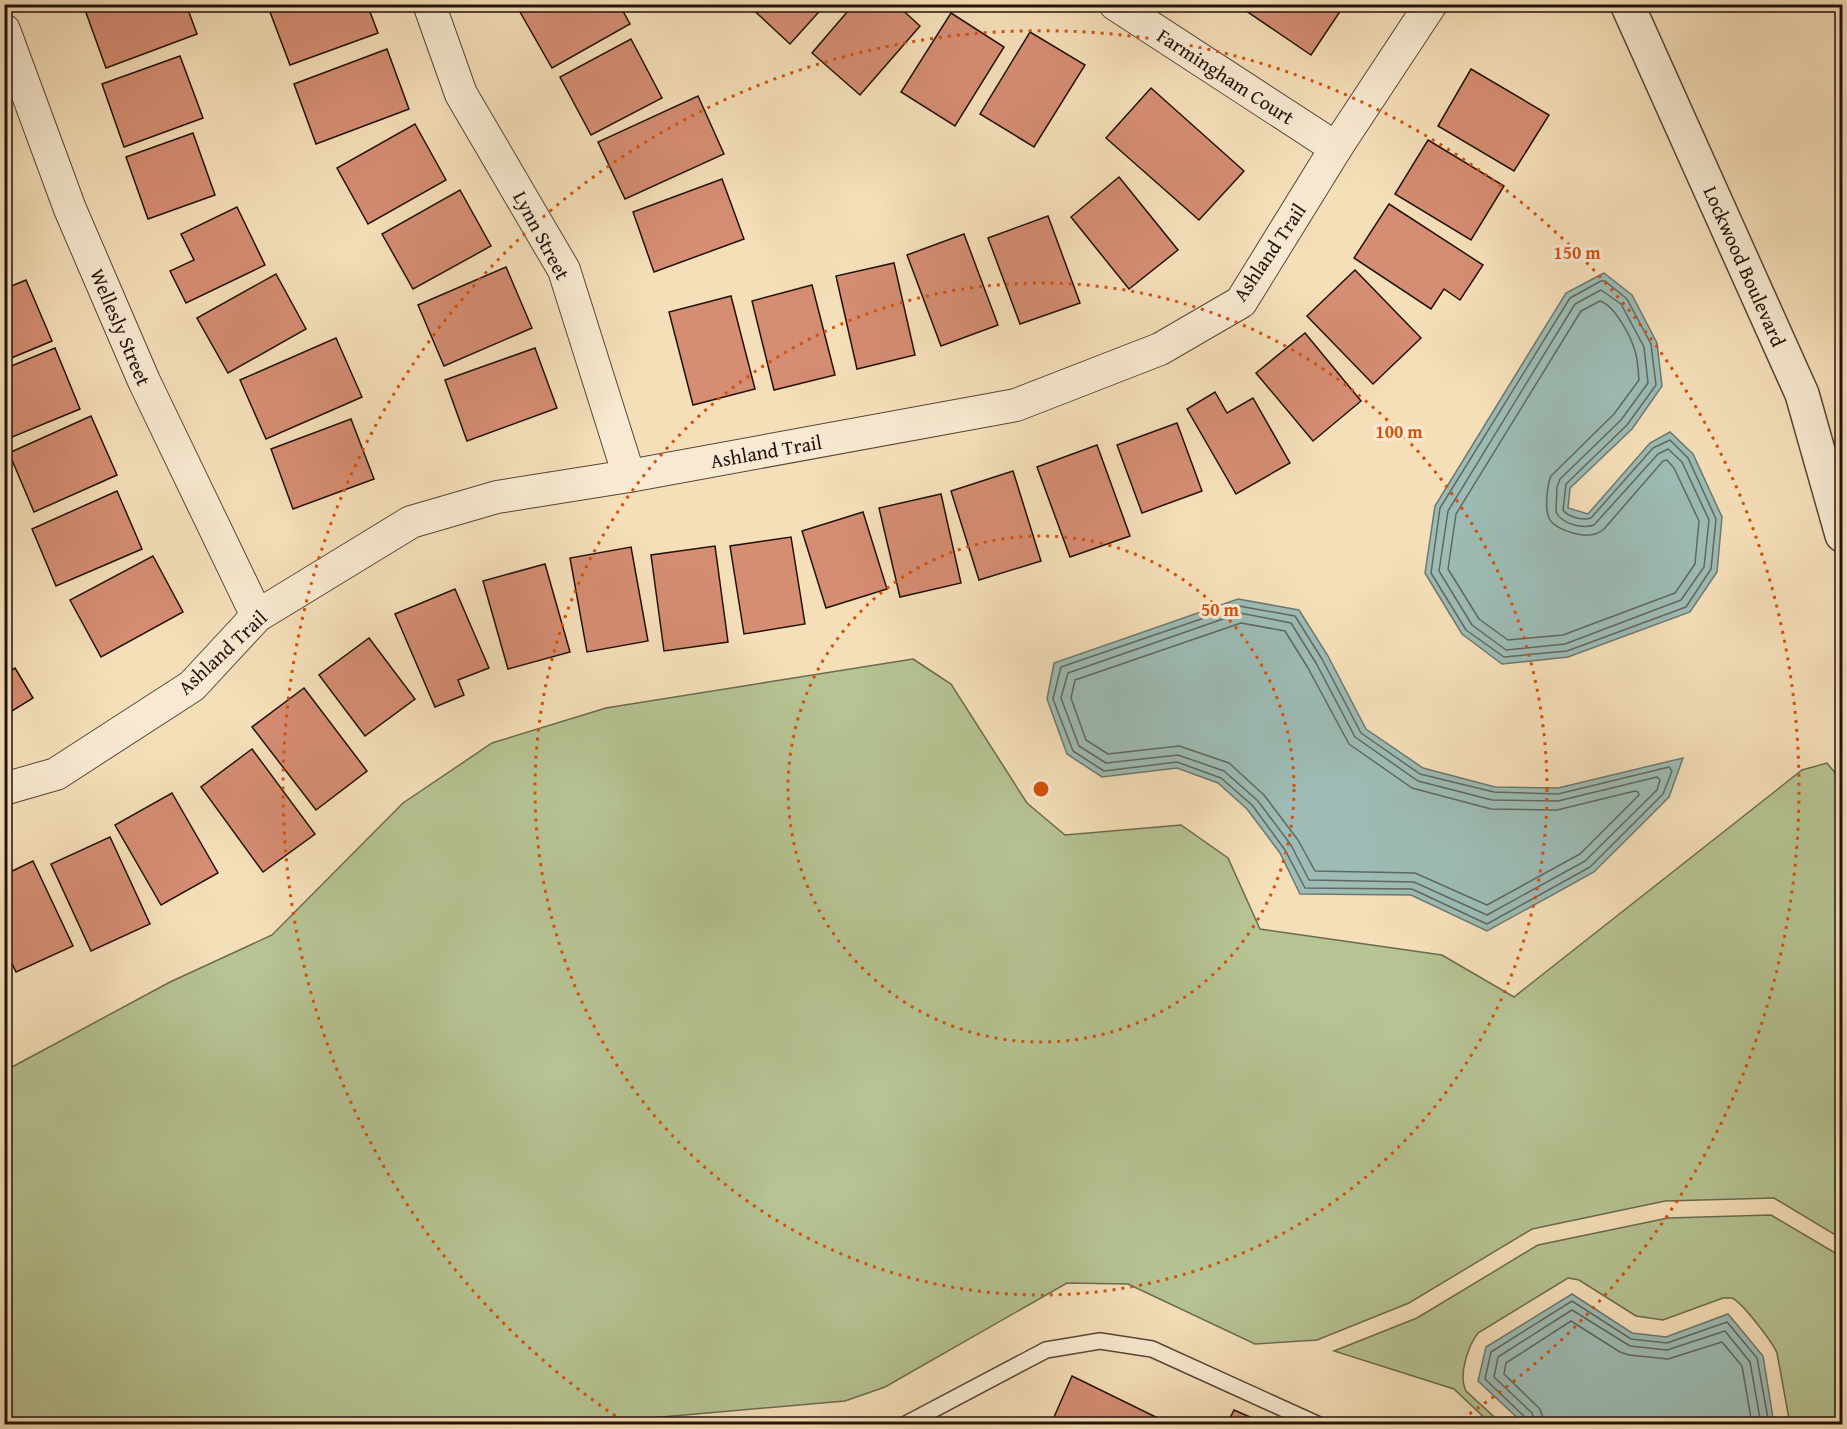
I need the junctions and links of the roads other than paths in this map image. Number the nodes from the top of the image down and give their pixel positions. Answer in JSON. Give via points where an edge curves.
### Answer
{"nodes":[{"id":1,"x":429,"y":4,"type":"edge"},
{"id":2,"x":1115,"y":4,"type":"edge"},
{"id":3,"x":1431,"y":4,"type":"edge"},
{"id":4,"x":1626,"y":4,"type":"edge"},
{"id":5,"x":4,"y":30,"type":"edge"},
{"id":6,"x":1336,"y":148,"type":"junction"},
{"id":7,"x":629,"y":476,"type":"junction"},
{"id":8,"x":1842,"y":535,"type":"edge"},
{"id":9,"x":257,"y":616,"type":"junction"},
{"id":10,"x":4,"y":789,"type":"edge"},
{"id":11,"x":906,"y":1425,"type":"edge"},
{"id":12,"x":1317,"y":1425,"type":"edge"}],
"edges":[{"from":1,"to":7,"type":"street","name":"Lynn Street","via":[[461,94],[564,270]]},
{"from":2,"to":6,"type":"street","name":"Farmingham Court"},
{"from":3,"to":6,"type":"street","name":"Ashland Trail"},
{"from":4,"to":8,"type":"street","name":"Lockwood Boulevard","via":[[1802,394]]},
{"from":5,"to":9,"type":"street","name":"Wellesly Street","via":[[70,209],[144,381]]},
{"from":6,"to":7,"type":"street","name":"Ashland Trail","via":[[1241,302],[1160,349],[1016,405]]},
{"from":7,"to":9,"type":"street","name":"Ashland Trail","via":[[497,497],[411,522]]},
{"from":9,"to":10,"type":"street","name":"Ashland Trail","via":[[192,686],[56,774]]},
{"from":11,"to":12,"type":"lane","via":[[1046,1350],[1100,1341],[1152,1349]]}]}
